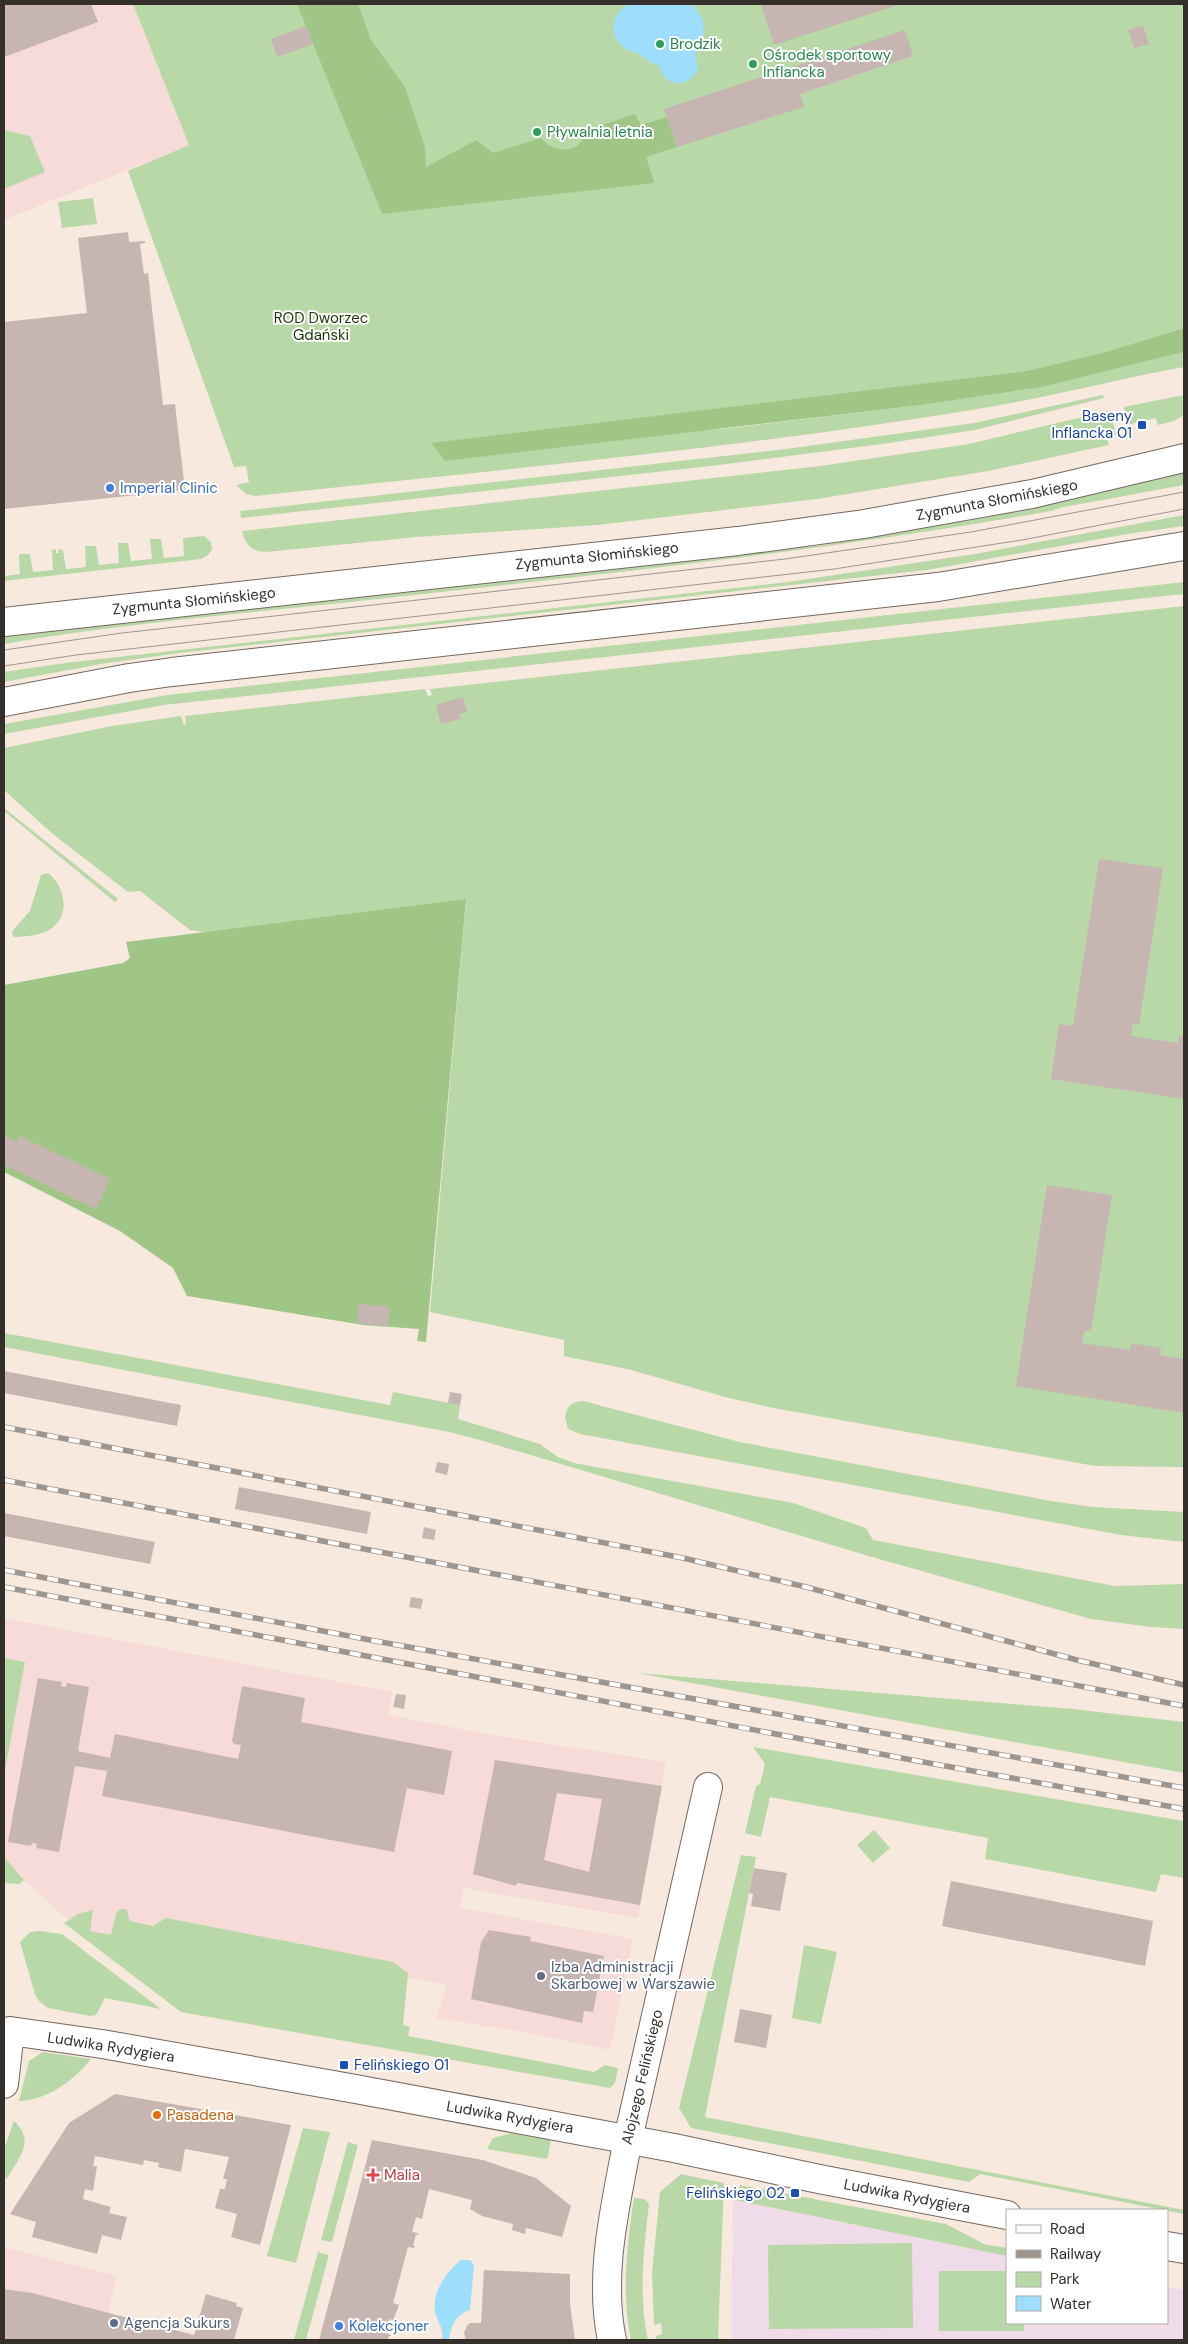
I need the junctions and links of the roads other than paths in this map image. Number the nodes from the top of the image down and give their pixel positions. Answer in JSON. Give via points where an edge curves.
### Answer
{"nodes":[{"id":1,"x":1184,"y":458,"type":"edge"},
{"id":2,"x":1184,"y":546,"type":"edge"},
{"id":3,"x":4,"y":622,"type":"edge"},
{"id":4,"x":4,"y":702,"type":"edge"},
{"id":5,"x":708,"y":1787,"type":"dead end"},
{"id":6,"x":4,"y":2084,"type":"edge"},
{"id":7,"x":628,"y":2139,"type":"junction"},
{"id":8,"x":1006,"y":2215,"type":"edge"},
{"id":9,"x":1168,"y":2246,"type":"edge"},
{"id":10,"x":1184,"y":2249,"type":"edge"},
{"id":11,"x":612,"y":2340,"type":"edge"}],
"edges":[{"from":1,"to":3,"type":"main road","name":"Zygmunta Słomińskiego","via":[[988,503],[840,528]]},
{"from":2,"to":4,"type":"main road","via":[[938,587],[172,672]]},
{"from":5,"to":7,"type":"main road","name":"Alojzego Felińskiego"},
{"from":6,"to":7,"type":"main road","name":"Ludwika Rydygiera","via":[[10,2032],[102,2044]]},
{"from":7,"to":8,"type":"main road","name":"Ludwika Rydygiera"},
{"from":7,"to":11,"type":"main road","name":"Alojzego Felińskiego","via":[[610,2248],[607,2292]]},
{"from":9,"to":10,"type":"main road"}]}
